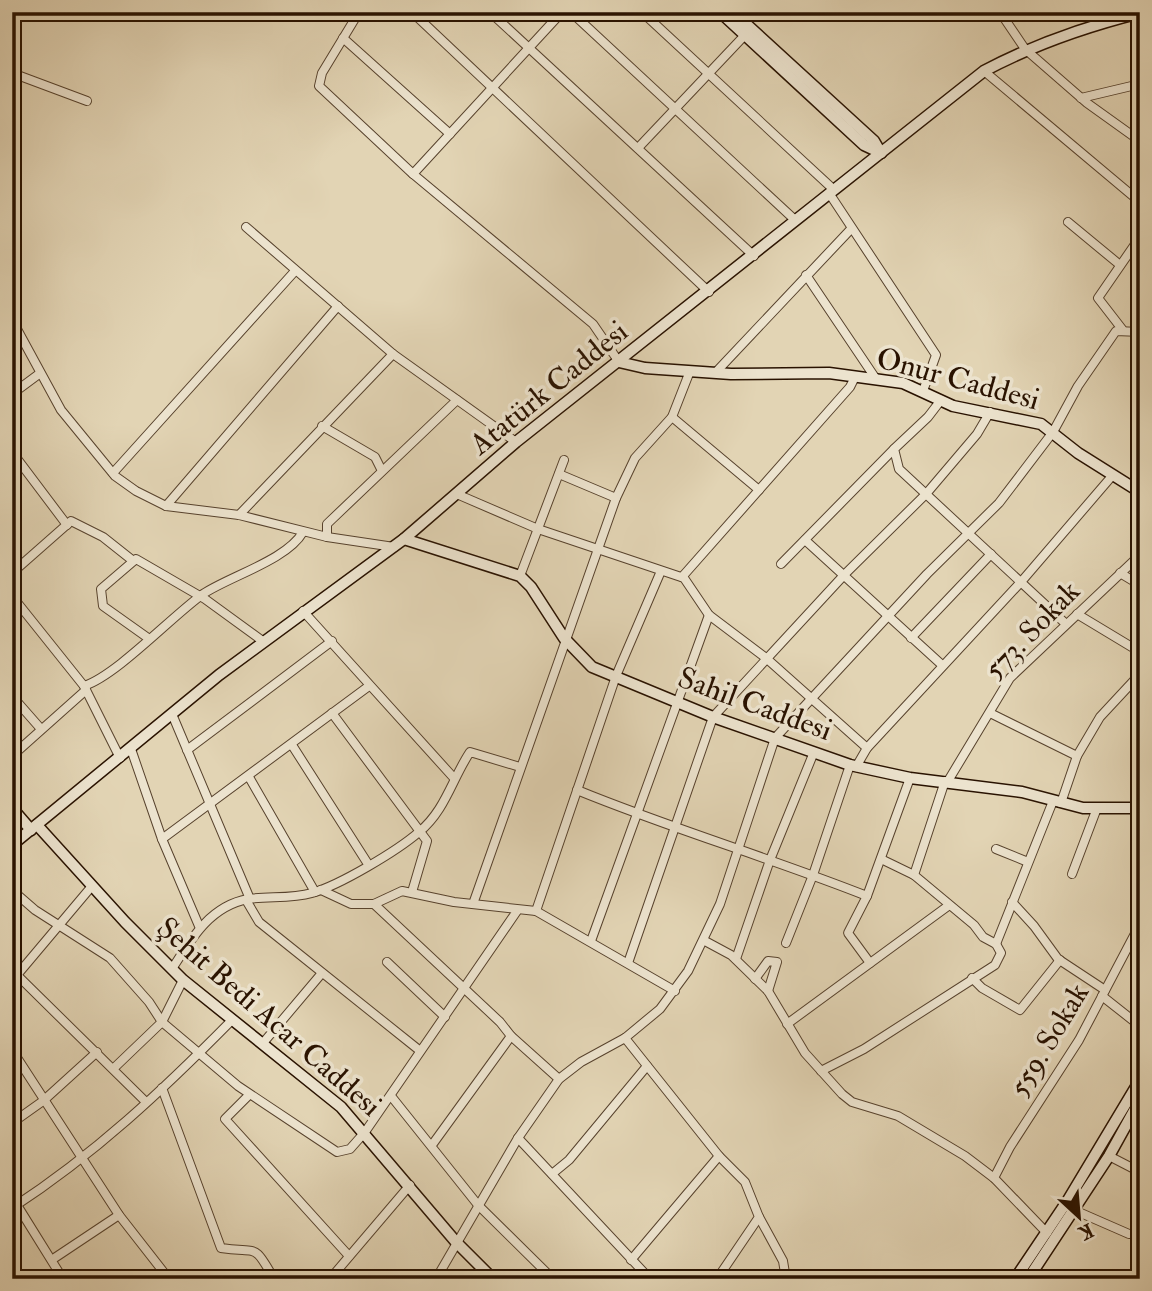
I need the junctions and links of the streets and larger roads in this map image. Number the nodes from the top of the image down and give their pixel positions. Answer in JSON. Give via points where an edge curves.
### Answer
{"nodes":[{"id":1,"x":359,"y":12,"type":"edge"},
{"id":2,"x":412,"y":12,"type":"edge"},
{"id":3,"x":490,"y":12,"type":"edge"},
{"id":4,"x":562,"y":12,"type":"edge"},
{"id":5,"x":571,"y":12,"type":"edge"},
{"id":6,"x":642,"y":12,"type":"edge"},
{"id":7,"x":720,"y":12,"type":"edge"},
{"id":8,"x":733,"y":12,"type":"edge"},
{"id":9,"x":1000,"y":12,"type":"edge"},
{"id":10,"x":1140,"y":13,"type":"edge"},
{"id":11,"x":745,"y":35,"type":"junction"},
{"id":12,"x":343,"y":38,"type":"junction"},
{"id":13,"x":529,"y":49,"type":"junction"},
{"id":14,"x":1025,"y":49,"type":"junction"},
{"id":15,"x":984,"y":71,"type":"junction"},
{"id":16,"x":708,"y":72,"type":"junction"},
{"id":17,"x":12,"y":73,"type":"edge"},
{"id":18,"x":1140,"y":84,"type":"edge"},
{"id":19,"x":494,"y":87,"type":"junction"},
{"id":20,"x":1081,"y":99,"type":"junction"},
{"id":21,"x":87,"y":101,"type":"dead end"},
{"id":22,"x":673,"y":110,"type":"junction"},
{"id":23,"x":450,"y":134,"type":"junction"},
{"id":24,"x":1139,"y":140,"type":"edge"},
{"id":25,"x":638,"y":148,"type":"junction"},
{"id":26,"x":881,"y":153,"type":"junction"},
{"id":27,"x":413,"y":174,"type":"junction"},
{"id":28,"x":831,"y":191,"type":"junction"},
{"id":29,"x":1140,"y":202,"type":"edge"},
{"id":30,"x":795,"y":220,"type":"junction"},
{"id":31,"x":1068,"y":222,"type":"dead end"},
{"id":32,"x":246,"y":227,"type":"dead end"},
{"id":33,"x":851,"y":229,"type":"junction"},
{"id":34,"x":1140,"y":237,"type":"edge"},
{"id":35,"x":754,"y":256,"type":"junction"},
{"id":36,"x":1120,"y":265,"type":"junction"},
{"id":37,"x":295,"y":271,"type":"junction"},
{"id":38,"x":806,"y":275,"type":"junction"},
{"id":39,"x":709,"y":292,"type":"junction"},
{"id":40,"x":338,"y":306,"type":"junction"},
{"id":41,"x":12,"y":320,"type":"edge"},
{"id":42,"x":1122,"y":329,"type":"junction"},
{"id":43,"x":1140,"y":332,"type":"edge"},
{"id":44,"x":393,"y":354,"type":"junction"},
{"id":45,"x":619,"y":362,"type":"junction"},
{"id":46,"x":690,"y":371,"type":"junction"},
{"id":47,"x":717,"y":371,"type":"junction"},
{"id":48,"x":39,"y":374,"type":"junction"},
{"id":49,"x":855,"y":377,"type":"junction"},
{"id":50,"x":876,"y":379,"type":"junction"},
{"id":51,"x":923,"y":390,"type":"junction"},
{"id":52,"x":12,"y":394,"type":"edge"},
{"id":53,"x":457,"y":400,"type":"junction"},
{"id":54,"x":941,"y":400,"type":"junction"},
{"id":55,"x":990,"y":412,"type":"junction"},
{"id":56,"x":672,"y":417,"type":"junction"},
{"id":57,"x":322,"y":426,"type":"junction"},
{"id":58,"x":1053,"y":432,"type":"junction"},
{"id":59,"x":516,"y":442,"type":"junction"},
{"id":60,"x":894,"y":449,"type":"junction"},
{"id":61,"x":12,"y":452,"type":"edge"},
{"id":62,"x":564,"y":460,"type":"dead end"},
{"id":63,"x":381,"y":470,"type":"junction"},
{"id":64,"x":113,"y":473,"type":"junction"},
{"id":65,"x":559,"y":474,"type":"junction"},
{"id":66,"x":1112,"y":476,"type":"junction"},
{"id":67,"x":759,"y":490,"type":"junction"},
{"id":68,"x":1140,"y":492,"type":"edge"},
{"id":69,"x":926,"y":494,"type":"junction"},
{"id":70,"x":459,"y":495,"type":"junction"},
{"id":71,"x":616,"y":498,"type":"junction"},
{"id":72,"x":166,"y":506,"type":"junction"},
{"id":73,"x":239,"y":515,"type":"junction"},
{"id":74,"x":67,"y":525,"type":"junction"},
{"id":75,"x":538,"y":529,"type":"junction"},
{"id":76,"x":303,"y":532,"type":"junction"},
{"id":77,"x":968,"y":533,"type":"junction"},
{"id":78,"x":327,"y":537,"type":"junction"},
{"id":79,"x":404,"y":539,"type":"junction"},
{"id":80,"x":805,"y":540,"type":"junction"},
{"id":81,"x":394,"y":547,"type":"junction"},
{"id":82,"x":598,"y":550,"type":"junction"},
{"id":83,"x":991,"y":554,"type":"junction"},
{"id":84,"x":1140,"y":555,"type":"edge"},
{"id":85,"x":132,"y":560,"type":"junction"},
{"id":86,"x":781,"y":564,"type":"dead end"},
{"id":87,"x":661,"y":570,"type":"junction"},
{"id":88,"x":12,"y":573,"type":"edge"},
{"id":89,"x":1121,"y":573,"type":"junction"},
{"id":90,"x":845,"y":574,"type":"junction"},
{"id":91,"x":520,"y":576,"type":"junction"},
{"id":92,"x":682,"y":577,"type":"junction"},
{"id":93,"x":1021,"y":582,"type":"junction"},
{"id":94,"x":1140,"y":585,"type":"edge"},
{"id":95,"x":12,"y":596,"type":"edge"},
{"id":96,"x":201,"y":596,"type":"junction"},
{"id":97,"x":303,"y":611,"type":"junction"},
{"id":98,"x":1077,"y":614,"type":"junction"},
{"id":99,"x":709,"y":615,"type":"junction"},
{"id":100,"x":888,"y":618,"type":"junction"},
{"id":101,"x":1066,"y":624,"type":"junction"},
{"id":102,"x":148,"y":638,"type":"junction"},
{"id":103,"x":564,"y":638,"type":"junction"},
{"id":104,"x":911,"y":638,"type":"junction"},
{"id":105,"x":332,"y":641,"type":"junction"},
{"id":106,"x":264,"y":642,"type":"junction"},
{"id":107,"x":1140,"y":652,"type":"edge"},
{"id":108,"x":766,"y":658,"type":"junction"},
{"id":109,"x":942,"y":666,"type":"junction"},
{"id":110,"x":1140,"y":674,"type":"edge"},
{"id":111,"x":616,"y":676,"type":"junction"},
{"id":112,"x":369,"y":685,"type":"junction"},
{"id":113,"x":85,"y":688,"type":"junction"},
{"id":114,"x":12,"y":696,"type":"edge"},
{"id":115,"x":813,"y":700,"type":"junction"},
{"id":116,"x":675,"y":702,"type":"junction"},
{"id":117,"x":172,"y":713,"type":"junction"},
{"id":118,"x":332,"y":713,"type":"junction"},
{"id":119,"x":990,"y":713,"type":"junction"},
{"id":120,"x":713,"y":717,"type":"junction"},
{"id":121,"x":41,"y":729,"type":"junction"},
{"id":122,"x":775,"y":738,"type":"junction"},
{"id":123,"x":292,"y":745,"type":"junction"},
{"id":124,"x":867,"y":748,"type":"junction"},
{"id":125,"x":131,"y":749,"type":"junction"},
{"id":126,"x":187,"y":750,"type":"junction"},
{"id":127,"x":814,"y":752,"type":"junction"},
{"id":128,"x":1077,"y":755,"type":"junction"},
{"id":129,"x":12,"y":756,"type":"edge"},
{"id":130,"x":120,"y":758,"type":"junction"},
{"id":131,"x":853,"y":766,"type":"junction"},
{"id":132,"x":520,"y":767,"type":"junction"},
{"id":133,"x":249,"y":777,"type":"junction"},
{"id":134,"x":453,"y":777,"type":"junction"},
{"id":135,"x":910,"y":778,"type":"junction"},
{"id":136,"x":946,"y":781,"type":"junction"},
{"id":137,"x":577,"y":790,"type":"junction"},
{"id":138,"x":1057,"y":802,"type":"junction"},
{"id":139,"x":209,"y":805,"type":"junction"},
{"id":140,"x":1140,"y":807,"type":"edge"},
{"id":141,"x":12,"y":808,"type":"edge"},
{"id":142,"x":1097,"y":808,"type":"junction"},
{"id":143,"x":639,"y":816,"type":"junction"},
{"id":144,"x":34,"y":827,"type":"junction"},
{"id":145,"x":675,"y":827,"type":"junction"},
{"id":146,"x":421,"y":831,"type":"junction"},
{"id":147,"x":162,"y":839,"type":"junction"},
{"id":148,"x":12,"y":845,"type":"edge"},
{"id":149,"x":739,"y":848,"type":"junction"},
{"id":150,"x":996,"y":849,"type":"dead end"},
{"id":151,"x":881,"y":859,"type":"junction"},
{"id":152,"x":770,"y":860,"type":"junction"},
{"id":153,"x":1028,"y":862,"type":"junction"},
{"id":154,"x":368,"y":864,"type":"junction"},
{"id":155,"x":1072,"y":874,"type":"dead end"},
{"id":156,"x":813,"y":875,"type":"junction"},
{"id":157,"x":914,"y":875,"type":"junction"},
{"id":158,"x":92,"y":886,"type":"junction"},
{"id":159,"x":12,"y":890,"type":"edge"},
{"id":160,"x":318,"y":891,"type":"junction"},
{"id":161,"x":412,"y":892,"type":"junction"},
{"id":162,"x":867,"y":896,"type":"junction"},
{"id":163,"x":20,"y":898,"type":"junction"},
{"id":164,"x":248,"y":900,"type":"junction"},
{"id":165,"x":1012,"y":902,"type":"junction"},
{"id":166,"x":374,"y":904,"type":"junction"},
{"id":167,"x":473,"y":904,"type":"junction"},
{"id":168,"x":12,"y":905,"type":"edge"},
{"id":169,"x":948,"y":906,"type":"junction"},
{"id":170,"x":517,"y":911,"type":"junction"},
{"id":171,"x":536,"y":911,"type":"junction"},
{"id":172,"x":1140,"y":924,"type":"edge"},
{"id":173,"x":60,"y":926,"type":"junction"},
{"id":174,"x":199,"y":926,"type":"junction"},
{"id":175,"x":591,"y":941,"type":"junction"},
{"id":176,"x":705,"y":941,"type":"junction"},
{"id":177,"x":786,"y":943,"type":"dead end"},
{"id":178,"x":996,"y":944,"type":"junction"},
{"id":179,"x":736,"y":959,"type":"junction"},
{"id":180,"x":1060,"y":960,"type":"junction"},
{"id":181,"x":387,"y":962,"type":"dead end"},
{"id":182,"x":628,"y":963,"type":"junction"},
{"id":183,"x":870,"y":963,"type":"junction"},
{"id":184,"x":172,"y":969,"type":"junction"},
{"id":185,"x":322,"y":973,"type":"junction"},
{"id":186,"x":15,"y":978,"type":"edge"},
{"id":187,"x":972,"y":978,"type":"junction"},
{"id":188,"x":755,"y":979,"type":"junction"},
{"id":189,"x":183,"y":980,"type":"junction"},
{"id":190,"x":464,"y":989,"type":"junction"},
{"id":191,"x":675,"y":991,"type":"junction"},
{"id":192,"x":768,"y":991,"type":"junction"},
{"id":193,"x":1103,"y":993,"type":"junction"},
{"id":194,"x":445,"y":1017,"type":"junction"},
{"id":195,"x":232,"y":1020,"type":"junction"},
{"id":196,"x":162,"y":1022,"type":"junction"},
{"id":197,"x":787,"y":1024,"type":"junction"},
{"id":198,"x":1140,"y":1026,"type":"edge"},
{"id":199,"x":511,"y":1036,"type":"junction"},
{"id":200,"x":625,"y":1038,"type":"junction"},
{"id":201,"x":263,"y":1043,"type":"junction"},
{"id":202,"x":12,"y":1050,"type":"edge"},
{"id":203,"x":419,"y":1050,"type":"junction"},
{"id":204,"x":97,"y":1052,"type":"junction"},
{"id":205,"x":198,"y":1054,"type":"junction"},
{"id":206,"x":647,"y":1066,"type":"junction"},
{"id":207,"x":114,"y":1068,"type":"junction"},
{"id":208,"x":821,"y":1071,"type":"junction"},
{"id":209,"x":559,"y":1079,"type":"junction"},
{"id":210,"x":1140,"y":1080,"type":"edge"},
{"id":211,"x":162,"y":1088,"type":"junction"},
{"id":212,"x":248,"y":1095,"type":"junction"},
{"id":213,"x":391,"y":1096,"type":"junction"},
{"id":214,"x":1140,"y":1100,"type":"edge"},
{"id":215,"x":43,"y":1101,"type":"junction"},
{"id":216,"x":146,"y":1102,"type":"junction"},
{"id":217,"x":12,"y":1123,"type":"edge"},
{"id":218,"x":365,"y":1132,"type":"junction"},
{"id":219,"x":518,"y":1139,"type":"junction"},
{"id":220,"x":432,"y":1144,"type":"junction"},
{"id":221,"x":719,"y":1156,"type":"junction"},
{"id":222,"x":1109,"y":1156,"type":"junction"},
{"id":223,"x":82,"y":1160,"type":"junction"},
{"id":224,"x":1140,"y":1172,"type":"edge"},
{"id":225,"x":552,"y":1174,"type":"junction"},
{"id":226,"x":994,"y":1178,"type":"junction"},
{"id":227,"x":410,"y":1185,"type":"junction"},
{"id":228,"x":14,"y":1203,"type":"edge"},
{"id":229,"x":478,"y":1205,"type":"junction"},
{"id":230,"x":1074,"y":1210,"type":"junction"},
{"id":231,"x":119,"y":1215,"type":"junction"},
{"id":232,"x":759,"y":1217,"type":"junction"},
{"id":233,"x":1047,"y":1233,"type":"junction"},
{"id":234,"x":1140,"y":1234,"type":"edge"},
{"id":235,"x":456,"y":1242,"type":"junction"},
{"id":236,"x":349,"y":1256,"type":"junction"},
{"id":237,"x":52,"y":1259,"type":"junction"},
{"id":238,"x":631,"y":1259,"type":"junction"},
{"id":239,"x":63,"y":1279,"type":"edge"},
{"id":240,"x":169,"y":1279,"type":"edge"},
{"id":241,"x":274,"y":1279,"type":"edge"},
{"id":242,"x":330,"y":1279,"type":"edge"},
{"id":243,"x":436,"y":1279,"type":"edge"},
{"id":244,"x":493,"y":1279,"type":"edge"},
{"id":245,"x":554,"y":1279,"type":"edge"},
{"id":246,"x":650,"y":1279,"type":"edge"},
{"id":247,"x":717,"y":1279,"type":"edge"},
{"id":248,"x":786,"y":1279,"type":"edge"},
{"id":249,"x":1015,"y":1279,"type":"edge"},
{"id":250,"x":1028,"y":1279,"type":"edge"}],
"edges":[{"from":1,"to":12,"type":"street"},
{"from":2,"to":19,"type":"street"},
{"from":3,"to":13,"type":"street"},
{"from":4,"to":13,"type":"street"},
{"from":5,"to":22,"type":"street"},
{"from":6,"to":16,"type":"street"},
{"from":7,"to":11,"type":"street"},
{"from":8,"to":26,"type":"street","via":[[874,141]]},
{"from":9,"to":14,"type":"street"},
{"from":10,"to":14,"type":"street","name":"Atatürk Caddesi"},
{"from":11,"to":16,"type":"street"},
{"from":11,"to":26,"type":"street","via":[[864,145]]},
{"from":12,"to":23,"type":"street"},
{"from":12,"to":27,"type":"street","via":[[319,86]]},
{"from":13,"to":19,"type":"street"},
{"from":13,"to":25,"type":"street"},
{"from":14,"to":15,"type":"street","name":"Atatürk Caddesi"},
{"from":14,"to":20,"type":"street"},
{"from":15,"to":26,"type":"street","name":"Atatürk Caddesi"},
{"from":15,"to":29,"type":"street"},
{"from":16,"to":22,"type":"street"},
{"from":16,"to":28,"type":"street"},
{"from":17,"to":21,"type":"street"},
{"from":18,"to":20,"type":"street"},
{"from":19,"to":23,"type":"street"},
{"from":19,"to":39,"type":"street"},
{"from":20,"to":24,"type":"street"},
{"from":22,"to":25,"type":"street"},
{"from":22,"to":30,"type":"street"},
{"from":23,"to":27,"type":"street"},
{"from":25,"to":35,"type":"street"},
{"from":26,"to":28,"type":"street","name":"Atatürk Caddesi"},
{"from":27,"to":45,"type":"street","via":[[593,324]]},
{"from":28,"to":30,"type":"street","name":"Atatürk Caddesi"},
{"from":28,"to":33,"type":"street"},
{"from":30,"to":35,"type":"street","name":"Atatürk Caddesi"},
{"from":31,"to":36,"type":"street"},
{"from":32,"to":37,"type":"street"},
{"from":33,"to":38,"type":"street"},
{"from":33,"to":51,"type":"street","via":[[936,355]]},
{"from":34,"to":36,"type":"street"},
{"from":35,"to":39,"type":"street","name":"Atatürk Caddesi"},
{"from":36,"to":42,"type":"street","via":[[1098,298]]},
{"from":37,"to":40,"type":"street"},
{"from":37,"to":64,"type":"street"},
{"from":38,"to":47,"type":"street"},
{"from":38,"to":50,"type":"street"},
{"from":39,"to":45,"type":"street","name":"Atatürk Caddesi"},
{"from":40,"to":44,"type":"street"},
{"from":40,"to":72,"type":"street"},
{"from":41,"to":48,"type":"street"},
{"from":42,"to":43,"type":"street"},
{"from":42,"to":58,"type":"street","via":[[1116,331],[1078,386]]},
{"from":44,"to":53,"type":"street"},
{"from":44,"to":57,"type":"street"},
{"from":45,"to":46,"type":"street","name":"Onur Caddesi"},
{"from":45,"to":59,"type":"street","name":"Atatürk Caddesi"},
{"from":46,"to":47,"type":"street","name":"Onur Caddesi"},
{"from":46,"to":56,"type":"street"},
{"from":47,"to":49,"type":"street","name":"Onur Caddesi"},
{"from":48,"to":52,"type":"street"},
{"from":48,"to":64,"type":"street","via":[[61,410]]},
{"from":49,"to":50,"type":"street","name":"Onur Caddesi"},
{"from":49,"to":67,"type":"street"},
{"from":50,"to":51,"type":"street","name":"Onur Caddesi"},
{"from":51,"to":54,"type":"street","name":"Onur Caddesi"},
{"from":53,"to":59,"type":"street"},
{"from":53,"to":63,"type":"street"},
{"from":54,"to":55,"type":"street","name":"Onur Caddesi"},
{"from":54,"to":60,"type":"street"},
{"from":55,"to":58,"type":"street","name":"Onur Caddesi","via":[[1041,424]]},
{"from":55,"to":69,"type":"street"},
{"from":56,"to":67,"type":"street"},
{"from":56,"to":71,"type":"street","via":[[635,458]]},
{"from":57,"to":63,"type":"street","via":[[375,457]]},
{"from":57,"to":73,"type":"street"},
{"from":58,"to":66,"type":"street","name":"Onur Caddesi"},
{"from":58,"to":77,"type":"street","via":[[999,503]]},
{"from":59,"to":70,"type":"street","name":"Atatürk Caddesi"},
{"from":60,"to":69,"type":"street","via":[[899,469]]},
{"from":60,"to":80,"type":"street"},
{"from":61,"to":74,"type":"street"},
{"from":62,"to":65,"type":"street"},
{"from":63,"to":78,"type":"street","via":[[327,524]]},
{"from":64,"to":72,"type":"street"},
{"from":65,"to":71,"type":"street"},
{"from":65,"to":75,"type":"street"},
{"from":66,"to":68,"type":"street","name":"Onur Caddesi"},
{"from":66,"to":93,"type":"street"},
{"from":67,"to":92,"type":"street"},
{"from":69,"to":77,"type":"street"},
{"from":69,"to":90,"type":"street"},
{"from":70,"to":75,"type":"street"},
{"from":70,"to":79,"type":"street","name":"Atatürk Caddesi"},
{"from":71,"to":82,"type":"street"},
{"from":72,"to":73,"type":"street"},
{"from":73,"to":76,"type":"street"},
{"from":74,"to":85,"type":"street","via":[[71,521],[103,537]]},
{"from":74,"to":88,"type":"street"},
{"from":75,"to":82,"type":"street"},
{"from":75,"to":91,"type":"street"},
{"from":76,"to":78,"type":"street"},
{"from":76,"to":96,"type":"street","via":[[274,556]]},
{"from":77,"to":83,"type":"street"},
{"from":77,"to":100,"type":"street"},
{"from":78,"to":81,"type":"street"},
{"from":79,"to":81,"type":"street","name":"Atatürk Caddesi"},
{"from":79,"to":91,"type":"street"},
{"from":80,"to":86,"type":"street"},
{"from":80,"to":90,"type":"street"},
{"from":81,"to":97,"type":"street","name":"Atatürk Caddesi"},
{"from":82,"to":87,"type":"street"},
{"from":82,"to":103,"type":"street"},
{"from":83,"to":93,"type":"street"},
{"from":83,"to":104,"type":"street"},
{"from":84,"to":89,"type":"street","name":"573. Sokak"},
{"from":85,"to":96,"type":"street","via":[[138,559]]},
{"from":85,"to":102,"type":"street","via":[[101,589],[100,597],[103,606]]},
{"from":87,"to":92,"type":"street"},
{"from":87,"to":111,"type":"street"},
{"from":89,"to":94,"type":"street"},
{"from":89,"to":98,"type":"street","name":"573. Sokak"},
{"from":90,"to":100,"type":"street"},
{"from":90,"to":108,"type":"street"},
{"from":91,"to":103,"type":"street","name":"Sahil Caddesi"},
{"from":92,"to":99,"type":"street"},
{"from":93,"to":101,"type":"street"},
{"from":93,"to":109,"type":"street"},
{"from":95,"to":113,"type":"street"},
{"from":96,"to":102,"type":"street"},
{"from":96,"to":106,"type":"street"},
{"from":97,"to":105,"type":"street"},
{"from":97,"to":106,"type":"street","name":"Atatürk Caddesi"},
{"from":98,"to":101,"type":"street","name":"573. Sokak"},
{"from":98,"to":107,"type":"street"},
{"from":99,"to":108,"type":"street"},
{"from":99,"to":116,"type":"street"},
{"from":100,"to":104,"type":"street"},
{"from":100,"to":115,"type":"street"},
{"from":101,"to":119,"type":"street","name":"573. Sokak","via":[[1010,678]]},
{"from":102,"to":113,"type":"street"},
{"from":103,"to":111,"type":"street","name":"Sahil Caddesi","via":[[592,667]]},
{"from":103,"to":132,"type":"street"},
{"from":104,"to":109,"type":"street"},
{"from":105,"to":112,"type":"street"},
{"from":105,"to":126,"type":"street"},
{"from":106,"to":117,"type":"street","name":"Atatürk Caddesi"},
{"from":108,"to":115,"type":"street"},
{"from":108,"to":120,"type":"street"},
{"from":109,"to":124,"type":"street"},
{"from":110,"to":128,"type":"street","via":[[1100,717]]},
{"from":111,"to":116,"type":"street","name":"Sahil Caddesi"},
{"from":111,"to":137,"type":"street"},
{"from":112,"to":118,"type":"street"},
{"from":112,"to":134,"type":"street"},
{"from":113,"to":121,"type":"street"},
{"from":113,"to":130,"type":"street"},
{"from":114,"to":121,"type":"street"},
{"from":115,"to":122,"type":"street"},
{"from":115,"to":124,"type":"street"},
{"from":116,"to":120,"type":"street","name":"Sahil Caddesi"},
{"from":116,"to":143,"type":"street"},
{"from":117,"to":125,"type":"street","name":"Atatürk Caddesi"},
{"from":117,"to":126,"type":"street"},
{"from":118,"to":123,"type":"street"},
{"from":118,"to":146,"type":"street"},
{"from":119,"to":128,"type":"street"},
{"from":119,"to":136,"type":"street","name":"573. Sokak"},
{"from":120,"to":122,"type":"street","name":"Sahil Caddesi"},
{"from":120,"to":145,"type":"street"},
{"from":121,"to":129,"type":"street"},
{"from":122,"to":127,"type":"street","name":"Sahil Caddesi"},
{"from":122,"to":149,"type":"street"},
{"from":123,"to":133,"type":"street"},
{"from":123,"to":154,"type":"street"},
{"from":124,"to":131,"type":"street"},
{"from":125,"to":130,"type":"street","name":"Atatürk Caddesi"},
{"from":125,"to":147,"type":"street"},
{"from":126,"to":139,"type":"street"},
{"from":127,"to":131,"type":"street","name":"Sahil Caddesi"},
{"from":127,"to":152,"type":"street"},
{"from":128,"to":138,"type":"street"},
{"from":130,"to":144,"type":"street","name":"Atatürk Caddesi"},
{"from":131,"to":135,"type":"street","name":"Sahil Caddesi"},
{"from":131,"to":156,"type":"street"},
{"from":132,"to":134,"type":"street","via":[[470,752]]},
{"from":132,"to":167,"type":"street"},
{"from":133,"to":139,"type":"street"},
{"from":133,"to":160,"type":"street"},
{"from":134,"to":146,"type":"street","via":[[443,805]]},
{"from":135,"to":136,"type":"street","name":"Sahil Caddesi"},
{"from":135,"to":151,"type":"street"},
{"from":136,"to":138,"type":"street","name":"Sahil Caddesi"},
{"from":136,"to":157,"type":"street","name":"573. Sokak"},
{"from":137,"to":143,"type":"street"},
{"from":137,"to":171,"type":"street"},
{"from":138,"to":142,"type":"street","name":"Sahil Caddesi"},
{"from":138,"to":153,"type":"street"},
{"from":139,"to":147,"type":"street"},
{"from":139,"to":164,"type":"street"},
{"from":140,"to":142,"type":"street","name":"Sahil Caddesi"},
{"from":141,"to":144,"type":"street","name":"Şehit Bedi Acar Caddesi"},
{"from":142,"to":155,"type":"street"},
{"from":143,"to":145,"type":"street"},
{"from":143,"to":175,"type":"street"},
{"from":144,"to":148,"type":"street","name":"Atatürk Caddesi"},
{"from":144,"to":158,"type":"street","name":"Şehit Bedi Acar Caddesi"},
{"from":145,"to":149,"type":"street"},
{"from":145,"to":182,"type":"street"},
{"from":146,"to":154,"type":"street"},
{"from":146,"to":161,"type":"street","via":[[427,841],[425,857]]},
{"from":147,"to":174,"type":"street"},
{"from":149,"to":152,"type":"street"},
{"from":149,"to":176,"type":"street"},
{"from":150,"to":153,"type":"street"},
{"from":151,"to":157,"type":"street"},
{"from":151,"to":162,"type":"street"},
{"from":152,"to":156,"type":"street"},
{"from":152,"to":179,"type":"street"},
{"from":153,"to":165,"type":"street"},
{"from":154,"to":160,"type":"street"},
{"from":156,"to":162,"type":"street"},
{"from":156,"to":177,"type":"street"},
{"from":157,"to":169,"type":"street"},
{"from":158,"to":173,"type":"street"},
{"from":158,"to":184,"type":"street","name":"Şehit Bedi Acar Caddesi"},
{"from":159,"to":163,"type":"street"},
{"from":160,"to":164,"type":"street"},
{"from":160,"to":166,"type":"street","via":[[351,904]]},
{"from":161,"to":166,"type":"street","via":[[402,891]]},
{"from":161,"to":167,"type":"street"},
{"from":162,"to":183,"type":"street","via":[[848,933]]},
{"from":163,"to":168,"type":"street"},
{"from":163,"to":173,"type":"street"},
{"from":164,"to":174,"type":"street"},
{"from":164,"to":185,"type":"street","via":[[259,922]]},
{"from":165,"to":178,"type":"street"},
{"from":165,"to":180,"type":"street"},
{"from":166,"to":190,"type":"street"},
{"from":167,"to":170,"type":"street"},
{"from":169,"to":178,"type":"street"},
{"from":169,"to":183,"type":"street"},
{"from":170,"to":171,"type":"street"},
{"from":170,"to":190,"type":"street"},
{"from":171,"to":175,"type":"street"},
{"from":172,"to":193,"type":"street","name":"559. Sokak"},
{"from":173,"to":186,"type":"street"},
{"from":173,"to":196,"type":"street","via":[[110,958]]},
{"from":174,"to":184,"type":"street"},
{"from":175,"to":182,"type":"street"},
{"from":176,"to":179,"type":"street"},
{"from":176,"to":191,"type":"street"},
{"from":178,"to":187,"type":"street","via":[[1001,953],[998,961]]},
{"from":179,"to":188,"type":"street"},
{"from":180,"to":187,"type":"street","via":[[1020,1010]]},
{"from":180,"to":193,"type":"street"},
{"from":181,"to":194,"type":"street"},
{"from":182,"to":191,"type":"street"},
{"from":183,"to":197,"type":"street"},
{"from":184,"to":189,"type":"street","name":"Şehit Bedi Acar Caddesi"},
{"from":185,"to":201,"type":"street"},
{"from":185,"to":203,"type":"street"},
{"from":186,"to":204,"type":"street"},
{"from":187,"to":208,"type":"street","via":[[864,1049]]},
{"from":188,"to":192,"type":"street"},
{"from":188,"to":192,"type":"street","via":[[768,961],[776,962]]},
{"from":189,"to":195,"type":"street","name":"Şehit Bedi Acar Caddesi"},
{"from":189,"to":196,"type":"street"},
{"from":190,"to":194,"type":"street"},
{"from":190,"to":199,"type":"street"},
{"from":191,"to":200,"type":"street"},
{"from":192,"to":197,"type":"street"},
{"from":193,"to":198,"type":"street"},
{"from":193,"to":226,"type":"street","name":"559. Sokak"},
{"from":194,"to":203,"type":"street"},
{"from":195,"to":201,"type":"street","name":"Şehit Bedi Acar Caddesi"},
{"from":195,"to":205,"type":"street"},
{"from":196,"to":205,"type":"street"},
{"from":196,"to":207,"type":"street"},
{"from":197,"to":208,"type":"street"},
{"from":199,"to":209,"type":"street"},
{"from":199,"to":220,"type":"street"},
{"from":200,"to":206,"type":"street"},
{"from":200,"to":209,"type":"street"},
{"from":201,"to":218,"type":"street","name":"Şehit Bedi Acar Caddesi"},
{"from":202,"to":215,"type":"street"},
{"from":203,"to":213,"type":"street"},
{"from":204,"to":207,"type":"street"},
{"from":204,"to":215,"type":"street"},
{"from":205,"to":211,"type":"street"},
{"from":205,"to":212,"type":"street"},
{"from":206,"to":221,"type":"street"},
{"from":206,"to":225,"type":"street","via":[[569,1160]]},
{"from":207,"to":216,"type":"street"},
{"from":208,"to":226,"type":"street","via":[[852,1102],[898,1116]]},
{"from":209,"to":219,"type":"street"},
{"from":210,"to":233,"type":"street"},
{"from":211,"to":216,"type":"street"},
{"from":211,"to":241,"type":"street","via":[[220,1248],[253,1248]]},
{"from":212,"to":218,"type":"street","via":[[332,1151],[350,1149]]},
{"from":212,"to":236,"type":"street","via":[[225,1119]]},
{"from":213,"to":218,"type":"street"},
{"from":213,"to":220,"type":"street"},
{"from":214,"to":222,"type":"street"},
{"from":215,"to":217,"type":"street"},
{"from":215,"to":223,"type":"street"},
{"from":216,"to":223,"type":"street"},
{"from":218,"to":227,"type":"street","name":"Şehit Bedi Acar Caddesi"},
{"from":219,"to":225,"type":"street"},
{"from":219,"to":229,"type":"street"},
{"from":220,"to":229,"type":"street"},
{"from":221,"to":232,"type":"street","via":[[745,1182]]},
{"from":221,"to":238,"type":"street"},
{"from":222,"to":224,"type":"street"},
{"from":222,"to":230,"type":"street"},
{"from":223,"to":228,"type":"street"},
{"from":223,"to":231,"type":"street"},
{"from":225,"to":238,"type":"street"},
{"from":226,"to":233,"type":"street"},
{"from":227,"to":235,"type":"street","name":"Şehit Bedi Acar Caddesi"},
{"from":227,"to":236,"type":"street"},
{"from":228,"to":237,"type":"street"},
{"from":229,"to":235,"type":"street"},
{"from":229,"to":245,"type":"street"},
{"from":230,"to":234,"type":"street","via":[[1129,1234]]},
{"from":230,"to":250,"type":"street"},
{"from":231,"to":237,"type":"street"},
{"from":231,"to":240,"type":"street"},
{"from":232,"to":247,"type":"street"},
{"from":232,"to":248,"type":"street","via":[[783,1261]]},
{"from":233,"to":249,"type":"street"},
{"from":235,"to":243,"type":"street"},
{"from":235,"to":244,"type":"street","name":"Şehit Bedi Acar Caddesi"},
{"from":236,"to":242,"type":"street"},
{"from":237,"to":239,"type":"street"},
{"from":238,"to":246,"type":"street"}]}
